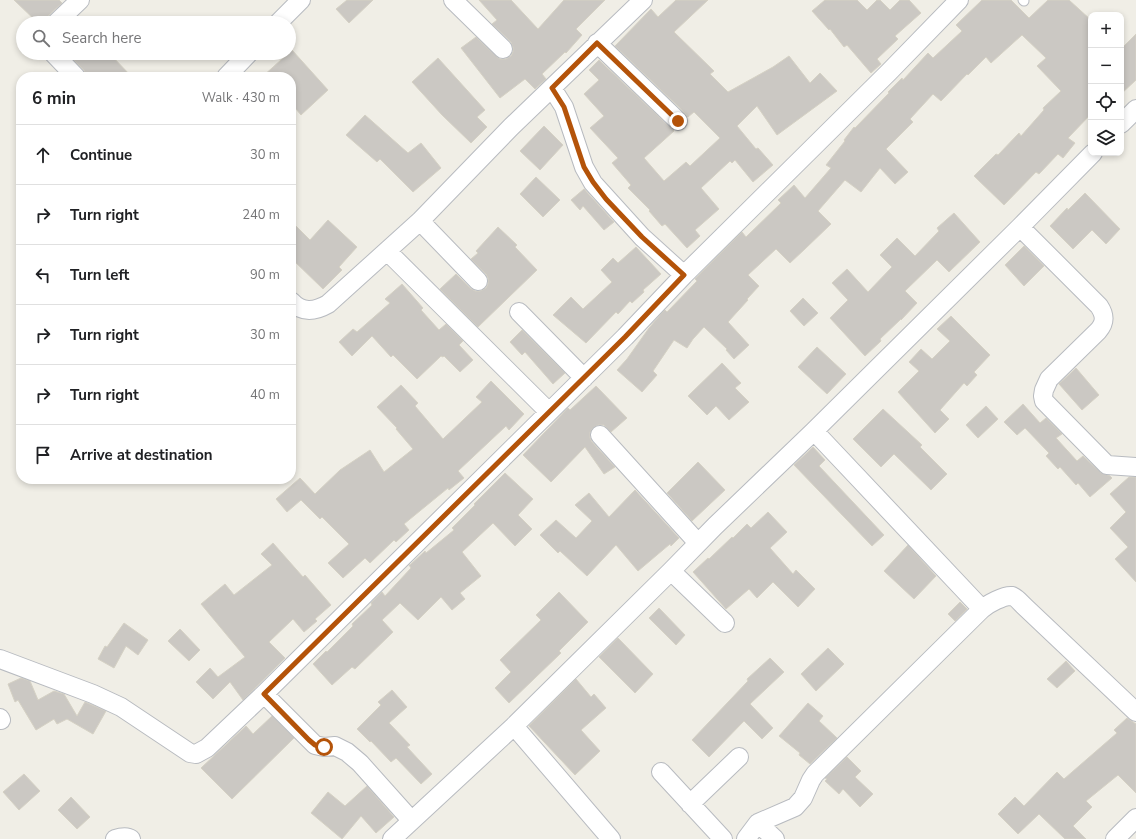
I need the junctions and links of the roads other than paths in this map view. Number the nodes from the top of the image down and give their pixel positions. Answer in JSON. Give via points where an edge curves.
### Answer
{"nodes":[{"id":1,"x":80,"y":0,"type":"edge"},
{"id":2,"x":301,"y":0,"type":"edge"},
{"id":3,"x":453,"y":0,"type":"edge"},
{"id":4,"x":643,"y":0,"type":"edge"},
{"id":5,"x":959,"y":0,"type":"edge"},
{"id":6,"x":63,"y":16,"type":"edge"},
{"id":7,"x":285,"y":16,"type":"edge"},
{"id":8,"x":597,"y":43,"type":"junction"},
{"id":9,"x":503,"y":49,"type":"dead end"},
{"id":10,"x":60,"y":60,"type":"edge"},
{"id":11,"x":242,"y":60,"type":"edge"},
{"id":12,"x":71,"y":72,"type":"edge"},
{"id":13,"x":231,"y":72,"type":"edge"},
{"id":14,"x":552,"y":88,"type":"junction"},
{"id":15,"x":1136,"y":109,"type":"edge"},
{"id":16,"x":678,"y":121,"type":"dead end"},
{"id":17,"x":1124,"y":121,"type":"edge"},
{"id":18,"x":1090,"y":156,"type":"edge"},
{"id":19,"x":420,"y":221,"type":"junction"},
{"id":20,"x":1020,"y":227,"type":"junction"},
{"id":21,"x":387,"y":251,"type":"junction"},
{"id":22,"x":684,"y":275,"type":"junction"},
{"id":23,"x":478,"y":281,"type":"dead end"},
{"id":24,"x":296,"y":307,"type":"edge"},
{"id":25,"x":519,"y":312,"type":"dead end"},
{"id":26,"x":584,"y":378,"type":"junction"},
{"id":27,"x":549,"y":412,"type":"junction"},
{"id":28,"x":814,"y":430,"type":"junction"},
{"id":29,"x":600,"y":435,"type":"dead end"},
{"id":30,"x":1134,"y":467,"type":"edge"},
{"id":31,"x":698,"y":543,"type":"junction"},
{"id":32,"x":671,"y":571,"type":"junction"},
{"id":33,"x":982,"y":609,"type":"junction"},
{"id":34,"x":725,"y":623,"type":"dead end"},
{"id":35,"x":0,"y":659,"type":"edge"},
{"id":36,"x":264,"y":694,"type":"junction"},
{"id":37,"x":1136,"y":712,"type":"edge"},
{"id":38,"x":514,"y":726,"type":"junction"},
{"id":39,"x":738,"y":757,"type":"dead end"},
{"id":40,"x":661,"y":772,"type":"dead end"},
{"id":41,"x":690,"y":804,"type":"junction"},
{"id":42,"x":1136,"y":818,"type":"edge"},
{"id":43,"x":411,"y":820,"type":"junction"},
{"id":44,"x":758,"y":823,"type":"junction"},
{"id":45,"x":116,"y":839,"type":"edge"},
{"id":46,"x":132,"y":839,"type":"edge"},
{"id":47,"x":392,"y":839,"type":"edge"},
{"id":48,"x":611,"y":839,"type":"edge"},
{"id":49,"x":723,"y":839,"type":"edge"},
{"id":50,"x":746,"y":839,"type":"edge"},
{"id":51,"x":775,"y":839,"type":"edge"},
{"id":52,"x":1115,"y":839,"type":"edge"}],
"edges":[{"from":1,"to":6,"type":"street"},
{"from":2,"to":7,"type":"street"},
{"from":3,"to":9,"type":"street"},
{"from":4,"to":8,"type":"street"},
{"from":5,"to":22,"type":"street","via":[[884,78]]},
{"from":8,"to":14,"type":"street"},
{"from":8,"to":16,"type":"street"},
{"from":10,"to":12,"type":"street"},
{"from":11,"to":13,"type":"street"},
{"from":14,"to":19,"type":"street"},
{"from":14,"to":22,"type":"street","via":[[564,107],[584,167],[593,182],[642,237]]},
{"from":15,"to":17,"type":"street"},
{"from":18,"to":20,"type":"street"},
{"from":19,"to":21,"type":"street"},
{"from":19,"to":23,"type":"street"},
{"from":20,"to":28,"type":"street"},
{"from":20,"to":30,"type":"street","via":[[1099,306],[1104,316],[1103,326],[1049,379],[1044,390],[1044,401],[1107,465]]},
{"from":21,"to":24,"type":"street","via":[[322,307],[312,311]]},
{"from":21,"to":27,"type":"street"},
{"from":22,"to":26,"type":"street"},
{"from":25,"to":26,"type":"street"},
{"from":26,"to":27,"type":"street"},
{"from":27,"to":36,"type":"street"},
{"from":28,"to":31,"type":"street"},
{"from":28,"to":33,"type":"street"},
{"from":29,"to":31,"type":"street"},
{"from":31,"to":32,"type":"street"},
{"from":32,"to":34,"type":"street"},
{"from":32,"to":38,"type":"street"},
{"from":33,"to":37,"type":"street","via":[[991,602],[1012,596]]},
{"from":33,"to":44,"type":"street","via":[[815,774],[803,798],[795,807]]},
{"from":35,"to":36,"type":"street","via":[[94,694],[193,754],[207,748]]},
{"from":36,"to":43,"type":"street","via":[[315,745],[338,747],[348,752]]},
{"from":38,"to":43,"type":"street"},
{"from":38,"to":48,"type":"street"},
{"from":39,"to":41,"type":"street"},
{"from":40,"to":41,"type":"street"},
{"from":41,"to":49,"type":"street"},
{"from":42,"to":52,"type":"street"},
{"from":43,"to":47,"type":"street"},
{"from":44,"to":50,"type":"street"},
{"from":44,"to":51,"type":"street"},
{"from":45,"to":46,"type":"street"}]}
